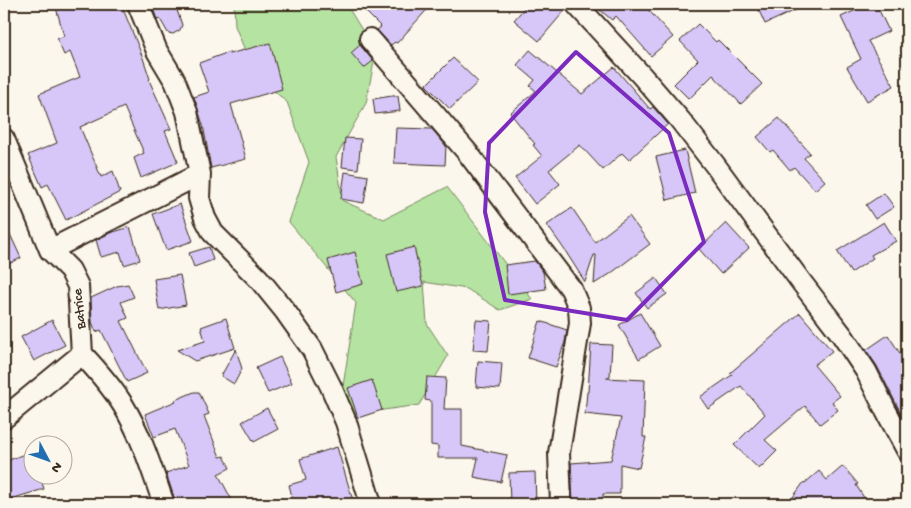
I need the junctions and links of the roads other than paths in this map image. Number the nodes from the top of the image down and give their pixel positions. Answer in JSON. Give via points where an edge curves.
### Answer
{"nodes":[{"id":1,"x":138,"y":4,"type":"edge"},
{"id":2,"x":576,"y":4,"type":"edge"},
{"id":3,"x":370,"y":39,"type":"dead end"},
{"id":4,"x":4,"y":139,"type":"edge"},
{"id":5,"x":200,"y":174,"type":"junction"},
{"id":6,"x":50,"y":250,"type":"junction"},
{"id":7,"x":82,"y":354,"type":"junction"},
{"id":8,"x":4,"y":418,"type":"edge"},
{"id":9,"x":907,"y":450,"type":"edge"},
{"id":10,"x":164,"y":504,"type":"edge"},
{"id":11,"x":371,"y":504,"type":"edge"},
{"id":12,"x":561,"y":504,"type":"edge"}],
"edges":[{"from":1,"to":5,"type":"street","via":[[187,112]]},
{"from":2,"to":9,"type":"street","via":[[680,120],[842,335],[866,371]]},
{"from":3,"to":12,"type":"street","via":[[467,152],[574,295],[580,323],[559,453]]},
{"from":4,"to":6,"type":"street"},
{"from":5,"to":6,"type":"street"},
{"from":5,"to":11,"type":"street","via":[[199,198],[214,233],[259,279],[312,349],[346,422]]},
{"from":6,"to":7,"type":"street","name":"Batrice","via":[[70,270],[78,286]]},
{"from":7,"to":8,"type":"street"},
{"from":7,"to":10,"type":"street","via":[[103,376],[123,405]]}]}
